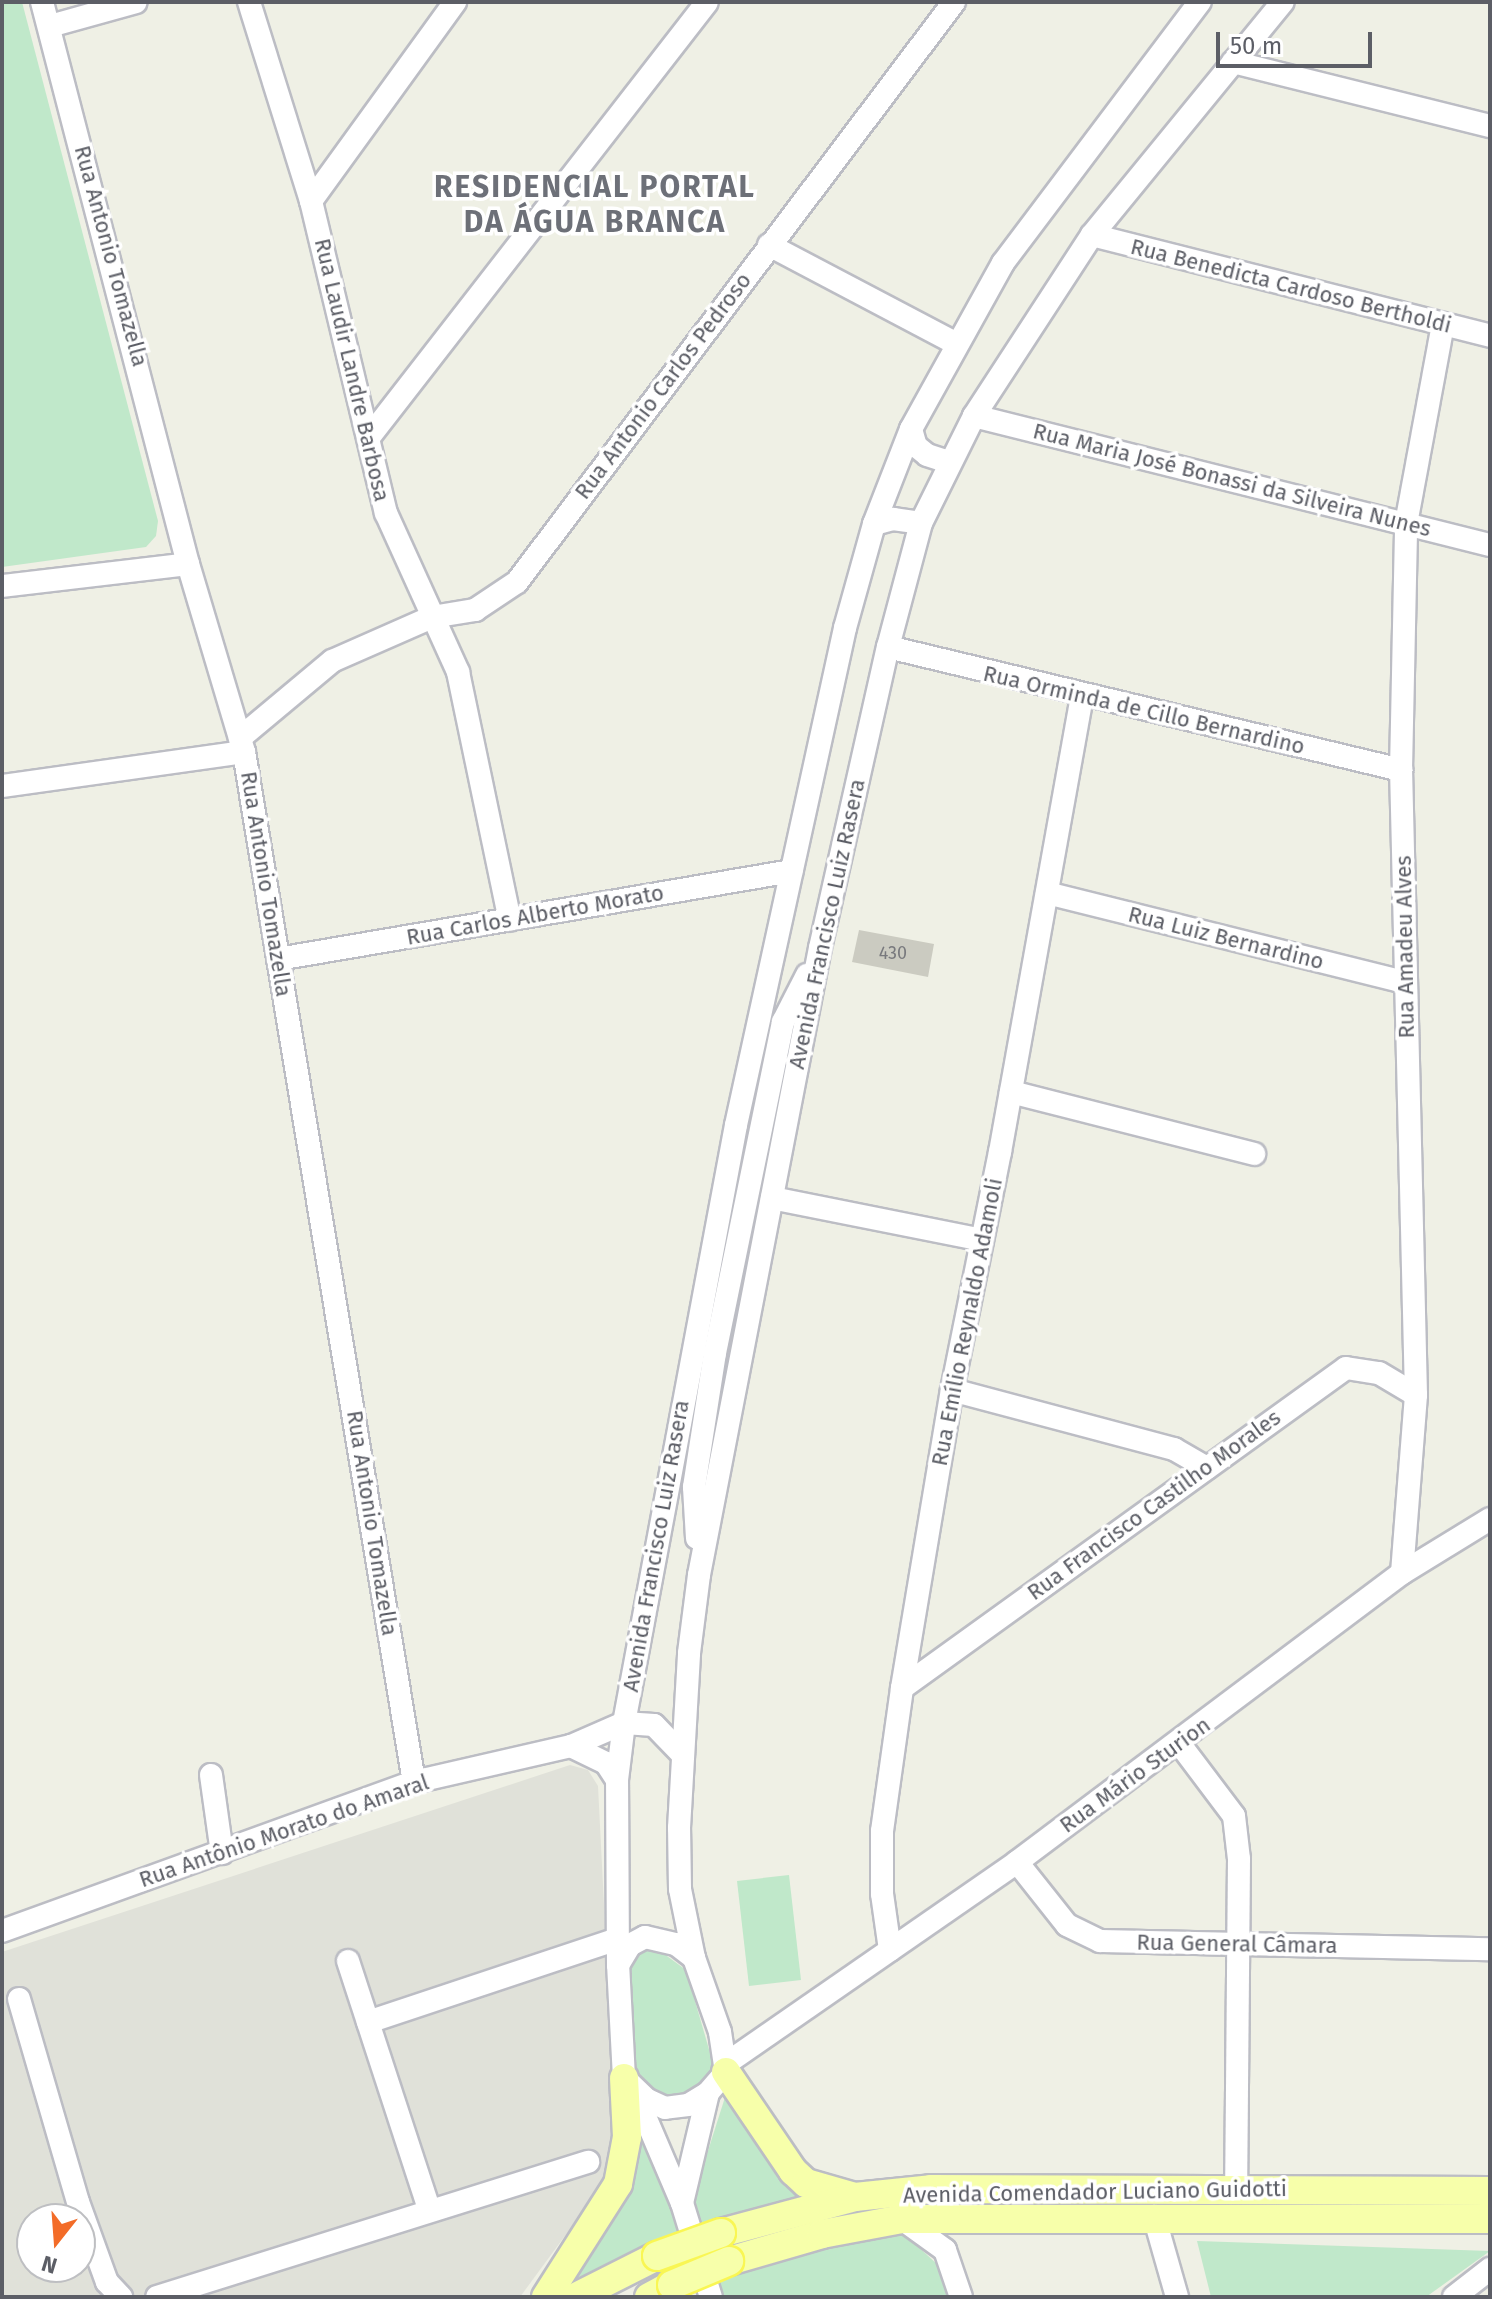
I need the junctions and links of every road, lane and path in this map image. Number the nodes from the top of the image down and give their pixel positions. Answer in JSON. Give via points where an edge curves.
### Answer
{"nodes":[{"id":1,"x":42,"y":2,"type":"edge"},
{"id":2,"x":136,"y":2,"type":"edge"},
{"id":3,"x":249,"y":2,"type":"edge"},
{"id":4,"x":455,"y":2,"type":"edge"},
{"id":5,"x":707,"y":2,"type":"edge"},
{"id":6,"x":954,"y":2,"type":"edge"},
{"id":7,"x":1200,"y":2,"type":"edge"},
{"id":8,"x":1283,"y":2,"type":"edge"},
{"id":9,"x":50,"y":26,"type":"junction"},
{"id":10,"x":1233,"y":62,"type":"junction"},
{"id":11,"x":1490,"y":126,"type":"edge"},
{"id":12,"x":311,"y":201,"type":"junction"},
{"id":13,"x":1092,"y":235,"type":"junction"},
{"id":14,"x":769,"y":245,"type":"junction"},
{"id":15,"x":1443,"y":324,"type":"junction"},
{"id":16,"x":1490,"y":336,"type":"edge"},
{"id":17,"x":955,"y":343,"type":"junction"},
{"id":18,"x":974,"y":416,"type":"junction"},
{"id":19,"x":911,"y":429,"type":"junction"},
{"id":20,"x":370,"y":436,"type":"junction"},
{"id":21,"x":948,"y":462,"type":"junction"},
{"id":22,"x":921,"y":523,"type":"junction"},
{"id":23,"x":874,"y":524,"type":"junction"},
{"id":24,"x":1406,"y":524,"type":"junction"},
{"id":25,"x":1490,"y":545,"type":"edge"},
{"id":26,"x":188,"y":564,"type":"junction"},
{"id":27,"x":2,"y":586,"type":"edge"},
{"id":28,"x":432,"y":617,"type":"junction"},
{"id":29,"x":888,"y":647,"type":"junction"},
{"id":30,"x":1082,"y":697,"type":"junction"},
{"id":31,"x":242,"y":745,"type":"junction"},
{"id":32,"x":1401,"y":770,"type":"junction"},
{"id":33,"x":2,"y":786,"type":"edge"},
{"id":34,"x":792,"y":871,"type":"junction"},
{"id":35,"x":1047,"y":893,"type":"junction"},
{"id":36,"x":510,"y":920,"type":"junction"},
{"id":37,"x":820,"y":948,"type":"junction"},
{"id":38,"x":278,"y":959,"type":"junction"},
{"id":39,"x":1405,"y":982,"type":"junction"},
{"id":40,"x":1011,"y":1092,"type":"junction"},
{"id":41,"x":1254,"y":1154,"type":"dead end"},
{"id":42,"x":772,"y":1198,"type":"junction"},
{"id":43,"x":982,"y":1240,"type":"junction"},
{"id":44,"x":952,"y":1390,"type":"junction"},
{"id":45,"x":1416,"y":1395,"type":"junction"},
{"id":46,"x":1207,"y":1468,"type":"junction"},
{"id":47,"x":1490,"y":1519,"type":"edge"},
{"id":48,"x":1402,"y":1573,"type":"junction"},
{"id":49,"x":699,"y":1575,"type":"junction"},
{"id":50,"x":902,"y":1688,"type":"junction"},
{"id":51,"x":624,"y":1723,"type":"junction"},
{"id":52,"x":1179,"y":1743,"type":"junction"},
{"id":53,"x":571,"y":1746,"type":"junction"},
{"id":54,"x":681,"y":1753,"type":"junction"},
{"id":55,"x":211,"y":1775,"type":"dead end"},
{"id":56,"x":617,"y":1780,"type":"junction"},
{"id":57,"x":414,"y":1782,"type":"junction"},
{"id":58,"x":222,"y":1853,"type":"junction"},
{"id":59,"x":1017,"y":1862,"type":"junction"},
{"id":60,"x":2,"y":1931,"type":"edge"},
{"id":61,"x":618,"y":1939,"type":"junction"},
{"id":62,"x":1238,"y":1944,"type":"junction"},
{"id":63,"x":1490,"y":1949,"type":"edge"},
{"id":64,"x":890,"y":1950,"type":"junction"},
{"id":65,"x":694,"y":1958,"type":"junction"},
{"id":66,"x":348,"y":1961,"type":"dead end"},
{"id":67,"x":618,"y":1965,"type":"junction"},
{"id":68,"x":19,"y":1999,"type":"dead end"},
{"id":69,"x":368,"y":2022,"type":"junction"},
{"id":70,"x":777,"y":2029,"type":"junction"},
{"id":71,"x":720,"y":2032,"type":"junction"},
{"id":72,"x":720,"y":2076,"type":"junction"},
{"id":73,"x":629,"y":2083,"type":"junction"},
{"id":74,"x":588,"y":2162,"type":"dead end"},
{"id":75,"x":1236,"y":2190,"type":"junction"},
{"id":76,"x":1490,"y":2191,"type":"edge"},
{"id":77,"x":855,"y":2197,"type":"junction"},
{"id":78,"x":682,"y":2203,"type":"junction"},
{"id":79,"x":429,"y":2209,"type":"junction"},
{"id":80,"x":966,"y":2215,"type":"junction"},
{"id":81,"x":1154,"y":2216,"type":"junction"},
{"id":82,"x":902,"y":2219,"type":"junction"},
{"id":83,"x":1490,"y":2219,"type":"edge"},
{"id":84,"x":950,"y":2259,"type":"junction"},
{"id":85,"x":1490,"y":2269,"type":"edge"},
{"id":86,"x":660,"y":2291,"type":"edge"},
{"id":87,"x":121,"y":2297,"type":"edge"},
{"id":88,"x":157,"y":2297,"type":"edge"},
{"id":89,"x":546,"y":2297,"type":"edge"},
{"id":90,"x":576,"y":2297,"type":"edge"},
{"id":91,"x":711,"y":2297,"type":"edge"},
{"id":92,"x":961,"y":2297,"type":"edge"},
{"id":93,"x":1177,"y":2297,"type":"edge"},
{"id":94,"x":1454,"y":2297,"type":"edge"}],
"edges":[{"from":1,"to":9,"type":"street","name":"Rua Antonio Tomazella"},
{"from":2,"to":9,"type":"street"},
{"from":3,"to":12,"type":"street","name":"Rua Laudir Landre Barbosa"},
{"from":4,"to":12,"type":"street"},
{"from":5,"to":20,"type":"street"},
{"from":6,"to":14,"type":"street","name":"Rua Antonio Carlos Pedroso"},
{"from":7,"to":17,"type":"street","name":"Avenida Francisco Luiz Rasera","via":[[1003,263]]},
{"from":8,"to":10,"type":"street","name":"Avenida Francisco Luiz Rasera"},
{"from":9,"to":26,"type":"street","name":"Rua Antonio Tomazella"},
{"from":10,"to":11,"type":"street"},
{"from":10,"to":13,"type":"street","name":"Avenida Francisco Luiz Rasera"},
{"from":12,"to":20,"type":"street","name":"Rua Laudir Landre Barbosa"},
{"from":13,"to":15,"type":"street","name":"Rua Benedicta Cardoso Bertholdi"},
{"from":13,"to":18,"type":"street","name":"Avenida Francisco Luiz Rasera"},
{"from":14,"to":17,"type":"street"},
{"from":14,"to":28,"type":"street","name":"Rua Antonio Carlos Pedroso","via":[[517,582],[475,610]]},
{"from":15,"to":16,"type":"street","name":"Rua Benedicta Cardoso Bertholdi"},
{"from":15,"to":24,"type":"street","name":"Rua Amadeu Alves"},
{"from":17,"to":19,"type":"street","name":"Avenida Francisco Luiz Rasera"},
{"from":18,"to":21,"type":"street","name":"Avenida Francisco Luiz Rasera"},
{"from":18,"to":24,"type":"street","name":"Rua Maria José Bonassi da Silveira Nunes"},
{"from":19,"to":21,"type":"street","via":[[916,446]]},
{"from":19,"to":23,"type":"street","name":"Avenida Francisco Luiz Rasera"},
{"from":20,"to":28,"type":"street","name":"Rua Laudir Landre Barbosa","via":[[386,513]]},
{"from":21,"to":22,"type":"street","name":"Avenida Francisco Luiz Rasera"},
{"from":22,"to":23,"type":"street","via":[[893,519]]},
{"from":22,"to":29,"type":"street","name":"Avenida Francisco Luiz Rasera"},
{"from":23,"to":34,"type":"street","name":"Avenida Francisco Luiz Rasera"},
{"from":24,"to":25,"type":"street","name":"Rua Maria José Bonassi da Silveira Nunes"},
{"from":24,"to":32,"type":"street","name":"Rua Amadeu Alves"},
{"from":26,"to":27,"type":"street"},
{"from":26,"to":31,"type":"street","name":"Rua Antonio Tomazella"},
{"from":28,"to":31,"type":"street","name":"Rua Antonio Carlos Pedroso","via":[[332,661]]},
{"from":28,"to":36,"type":"street","name":"Rua Laudir Landre Barbosa","via":[[458,672]]},
{"from":29,"to":30,"type":"street","name":"Rua Orminda de Cillo Bernardino"},
{"from":29,"to":37,"type":"street","name":"Avenida Francisco Luiz Rasera"},
{"from":30,"to":32,"type":"street","name":"Rua Orminda de Cillo Bernardino"},
{"from":30,"to":35,"type":"street","name":"Rua Emílio Reynaldo Adamoli"},
{"from":31,"to":33,"type":"street"},
{"from":31,"to":38,"type":"street","name":"Rua Antonio Tomazella"},
{"from":32,"to":39,"type":"street","name":"Rua Amadeu Alves"},
{"from":34,"to":36,"type":"street","name":"Rua Carlos Alberto Morato"},
{"from":34,"to":51,"type":"street","name":"Avenida Francisco Luiz Rasera","via":[[701,1304]]},
{"from":35,"to":39,"type":"street","name":"Rua Luiz Bernardino"},
{"from":35,"to":40,"type":"street","name":"Rua Emílio Reynaldo Adamoli"},
{"from":36,"to":38,"type":"street","name":"Rua Carlos Alberto Morato"},
{"from":37,"to":42,"type":"street","name":"Avenida Francisco Luiz Rasera"},
{"from":37,"to":49,"type":"street","via":[[783,1022],[715,1353],[694,1487]]},
{"from":38,"to":57,"type":"street","name":"Rua Antonio Tomazella"},
{"from":39,"to":45,"type":"street","name":"Rua Amadeu Alves"},
{"from":40,"to":41,"type":"street"},
{"from":40,"to":43,"type":"street","name":"Rua Emílio Reynaldo Adamoli"},
{"from":42,"to":43,"type":"street"},
{"from":42,"to":49,"type":"street","name":"Avenida Francisco Luiz Rasera"},
{"from":43,"to":44,"type":"street","name":"Rua Emílio Reynaldo Adamoli"},
{"from":44,"to":46,"type":"street","via":[[1174,1449]]},
{"from":44,"to":50,"type":"street","name":"Rua Emílio Reynaldo Adamoli"},
{"from":45,"to":46,"type":"street","name":"Rua Francisco Castilho Morales","via":[[1379,1373],[1346,1368]]},
{"from":45,"to":48,"type":"street","name":"Rua Amadeu Alves"},
{"from":46,"to":50,"type":"street","name":"Rua Francisco Castilho Morales"},
{"from":47,"to":48,"type":"street","name":"Rua Mário Sturion"},
{"from":48,"to":52,"type":"street","name":"Rua Mário Sturion"},
{"from":49,"to":54,"type":"street","name":"Avenida Francisco Luiz Rasera"},
{"from":50,"to":64,"type":"street","name":"Rua Emílio Reynaldo Adamoli","via":[[882,1831],[882,1894]]},
{"from":51,"to":53,"type":"street","name":"Rua Antônio Morato do Amaral"},
{"from":51,"to":54,"type":"street","via":[[654,1725]]},
{"from":51,"to":56,"type":"street","name":"Avenida Francisco Luiz Rasera"},
{"from":52,"to":59,"type":"street","name":"Rua Mário Sturion"},
{"from":52,"to":62,"type":"street","via":[[1234,1816]]},
{"from":53,"to":56,"type":"street","via":[[606,1763]]},
{"from":53,"to":57,"type":"street","name":"Rua Antônio Morato do Amaral"},
{"from":54,"to":65,"type":"street","name":"Avenida Francisco Luiz Rasera","via":[[680,1889]]},
{"from":55,"to":58,"type":"street"},
{"from":56,"to":61,"type":"street","name":"Avenida Francisco Luiz Rasera"},
{"from":57,"to":58,"type":"street","name":"Rua Antônio Morato do Amaral"},
{"from":58,"to":60,"type":"street","name":"Rua Antônio Morato do Amaral"},
{"from":59,"to":62,"type":"street","name":"Rua General Câmara","via":[[1067,1925],[1100,1941]]},
{"from":59,"to":64,"type":"street","name":"Rua Mário Sturion"},
{"from":61,"to":67,"type":"street","name":"Avenida Francisco Luiz Rasera"},
{"from":61,"to":69,"type":"street"},
{"from":62,"to":63,"type":"street","name":"Rua General Câmara"},
{"from":62,"to":75,"type":"street"},
{"from":64,"to":70,"type":"street","name":"Rua Mário Sturion"},
{"from":65,"to":67,"type":"street","via":[[667,1940],[645,1937],[630,1945]]},
{"from":65,"to":71,"type":"street","name":"Avenida Francisco Luiz Rasera"},
{"from":66,"to":69,"type":"street"},
{"from":67,"to":73,"type":"street","name":"Avenida Francisco Luiz Rasera"},
{"from":68,"to":87,"type":"street","via":[[78,2202],[107,2282]]},
{"from":69,"to":79,"type":"street"},
{"from":70,"to":71,"type":"street","name":"Rua Mário Sturion","via":[[743,2036]]},
{"from":70,"to":72,"type":"street","name":"Rua Mário Sturion"},
{"from":71,"to":72,"type":"street","name":"Avenida Francisco Luiz Rasera"},
{"from":72,"to":73,"type":"street","name":"Rua Mário Sturion","via":[[688,2105],[665,2108]]},
{"from":72,"to":77,"type":"main road","via":[[806,2183]]},
{"from":72,"to":78,"type":"street"},
{"from":73,"to":78,"type":"street"},
{"from":73,"to":89,"type":"main road","via":[[618,2184]]},
{"from":74,"to":79,"type":"street"},
{"from":75,"to":76,"type":"main road","name":"Avenida Comendador Luciano Guidotti"},
{"from":75,"to":77,"type":"main road","name":"Avenida Comendador Luciano Guidotti","via":[[931,2189]]},
{"from":77,"to":90,"type":"main road","name":"Avenida Comendador Luciano Guidotti","bridge":true,"via":[[721,2233],[657,2256]]},
{"from":78,"to":91,"type":"street"},
{"from":79,"to":88,"type":"street"},
{"from":80,"to":81,"type":"main road","name":"Avenida Comendador Luciano Guidotti"},
{"from":80,"to":82,"type":"main road","name":"Avenida Comendador Luciano Guidotti"},
{"from":80,"to":84,"type":"street"},
{"from":81,"to":83,"type":"main road","name":"Avenida Comendador Luciano Guidotti"},
{"from":81,"to":93,"type":"street"},
{"from":82,"to":84,"type":"street","via":[[938,2242]]},
{"from":82,"to":86,"type":"main road","name":"Avenida Comendador Luciano Guidotti","bridge":true,"via":[[822,2234],[729,2261]]},
{"from":84,"to":92,"type":"street"},
{"from":85,"to":94,"type":"street"}]}
